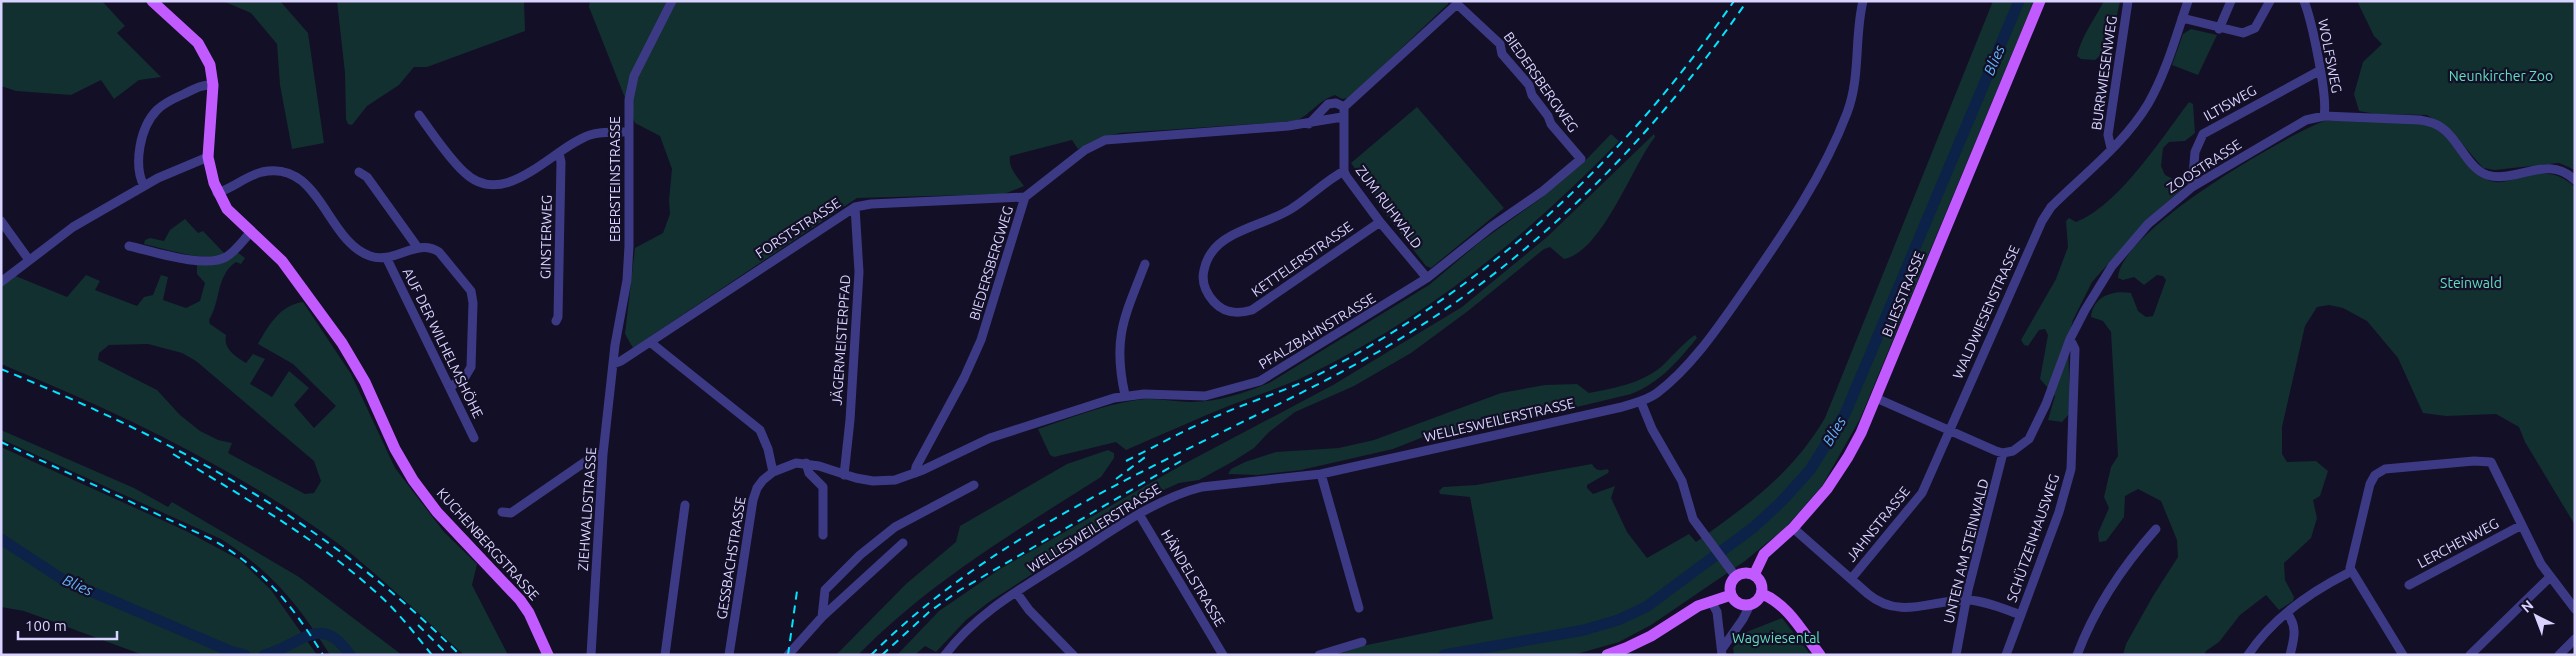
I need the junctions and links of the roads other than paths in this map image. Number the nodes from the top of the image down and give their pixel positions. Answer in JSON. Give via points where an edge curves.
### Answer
{"nodes":[{"id":1,"x":152,"y":1,"type":"edge"},
{"id":2,"x":672,"y":1,"type":"edge"},
{"id":3,"x":1864,"y":1,"type":"edge"},
{"id":4,"x":2040,"y":1,"type":"edge"},
{"id":5,"x":2128,"y":1,"type":"edge"},
{"id":6,"x":2188,"y":1,"type":"edge"},
{"id":7,"x":2232,"y":1,"type":"edge"},
{"id":8,"x":2270,"y":1,"type":"edge"},
{"id":9,"x":2304,"y":1,"type":"edge"},
{"id":10,"x":2182,"y":18,"type":"junction"},
{"id":11,"x":2219,"y":29,"type":"junction"},
{"id":12,"x":2319,"y":71,"type":"junction"},
{"id":13,"x":213,"y":85,"type":"junction"},
{"id":14,"x":1344,"y":107,"type":"junction"},
{"id":15,"x":418,"y":115,"type":"dead end"},
{"id":16,"x":2324,"y":116,"type":"junction"},
{"id":17,"x":1342,"y":117,"type":"junction"},
{"id":18,"x":1309,"y":124,"type":"junction"},
{"id":19,"x":628,"y":132,"type":"junction"},
{"id":20,"x":2111,"y":148,"type":"junction"},
{"id":21,"x":559,"y":153,"type":"junction"},
{"id":22,"x":208,"y":157,"type":"junction"},
{"id":23,"x":1581,"y":159,"type":"joint"},
{"id":24,"x":1344,"y":171,"type":"junction"},
{"id":25,"x":359,"y":172,"type":"dead end"},
{"id":26,"x":2575,"y":180,"type":"edge"},
{"id":27,"x":144,"y":186,"type":"junction"},
{"id":28,"x":2192,"y":187,"type":"junction"},
{"id":29,"x":217,"y":193,"type":"junction"},
{"id":30,"x":1025,"y":197,"type":"junction"},
{"id":31,"x":855,"y":207,"type":"junction"},
{"id":32,"x":1,"y":221,"type":"edge"},
{"id":33,"x":1380,"y":222,"type":"junction"},
{"id":34,"x":251,"y":232,"type":"junction"},
{"id":35,"x":129,"y":246,"type":"dead end"},
{"id":36,"x":418,"y":248,"type":"junction"},
{"id":37,"x":388,"y":259,"type":"junction"},
{"id":38,"x":29,"y":260,"type":"junction"},
{"id":39,"x":1145,"y":264,"type":"dead end"},
{"id":40,"x":1427,"y":278,"type":"junction"},
{"id":41,"x":1,"y":282,"type":"edge"},
{"id":42,"x":556,"y":321,"type":"dead end"},
{"id":43,"x":2070,"y":339,"type":"junction"},
{"id":44,"x":650,"y":342,"type":"junction"},
{"id":45,"x":613,"y":364,"type":"junction"},
{"id":46,"x":450,"y":387,"type":"junction"},
{"id":47,"x":1125,"y":395,"type":"junction"},
{"id":48,"x":1876,"y":398,"type":"junction"},
{"id":49,"x":1641,"y":402,"type":"junction"},
{"id":50,"x":1950,"y":431,"type":"junction"},
{"id":51,"x":474,"y":438,"type":"dead end"},
{"id":52,"x":2003,"y":453,"type":"junction"},
{"id":53,"x":603,"y":454,"type":"junction"},
{"id":54,"x":806,"y":463,"type":"junction"},
{"id":55,"x":773,"y":472,"type":"junction"},
{"id":56,"x":915,"y":473,"type":"junction"},
{"id":57,"x":1321,"y":474,"type":"junction"},
{"id":58,"x":844,"y":475,"type":"junction"},
{"id":59,"x":974,"y":485,"type":"dead end"},
{"id":60,"x":685,"y":505,"type":"dead end"},
{"id":61,"x":502,"y":512,"type":"dead end"},
{"id":62,"x":1139,"y":514,"type":"junction"},
{"id":63,"x":2520,"y":526,"type":"junction"},
{"id":64,"x":1792,"y":528,"type":"junction"},
{"id":65,"x":2156,"y":529,"type":"dead end"},
{"id":66,"x":823,"y":535,"type":"dead end"},
{"id":67,"x":903,"y":543,"type":"dead end"},
{"id":68,"x":2350,"y":572,"type":"junction"},
{"id":69,"x":1754,"y":575,"type":"junction"},
{"id":70,"x":1736,"y":577,"type":"junction"},
{"id":71,"x":2550,"y":578,"type":"junction"},
{"id":72,"x":1851,"y":579,"type":"junction"},
{"id":73,"x":2410,"y":585,"type":"dead end"},
{"id":74,"x":1016,"y":592,"type":"junction"},
{"id":75,"x":1762,"y":594,"type":"junction"},
{"id":76,"x":1731,"y":595,"type":"junction"},
{"id":77,"x":1966,"y":600,"type":"junction"},
{"id":78,"x":1711,"y":601,"type":"junction"},
{"id":79,"x":1750,"y":605,"type":"junction"},
{"id":80,"x":1359,"y":608,"type":"dead end"},
{"id":81,"x":2575,"y":609,"type":"edge"},
{"id":82,"x":2287,"y":613,"type":"junction"},
{"id":83,"x":2021,"y":615,"type":"junction"},
{"id":84,"x":822,"y":617,"type":"junction"},
{"id":85,"x":2573,"y":640,"type":"edge"},
{"id":86,"x":1362,"y":642,"type":"dead end"},
{"id":87,"x":1628,"y":652,"type":"edge"},
{"id":88,"x":1722,"y":652,"type":"edge"},
{"id":89,"x":548,"y":655,"type":"edge"},
{"id":90,"x":591,"y":655,"type":"edge"},
{"id":91,"x":665,"y":655,"type":"edge"},
{"id":92,"x":729,"y":655,"type":"edge"},
{"id":93,"x":788,"y":655,"type":"edge"},
{"id":94,"x":945,"y":655,"type":"edge"},
{"id":95,"x":1073,"y":655,"type":"edge"},
{"id":96,"x":1223,"y":655,"type":"edge"},
{"id":97,"x":1319,"y":655,"type":"edge"},
{"id":98,"x":1607,"y":655,"type":"edge"},
{"id":99,"x":1820,"y":655,"type":"edge"},
{"id":100,"x":1956,"y":655,"type":"edge"},
{"id":101,"x":2006,"y":655,"type":"edge"},
{"id":102,"x":2077,"y":655,"type":"edge"},
{"id":103,"x":2248,"y":655,"type":"edge"},
{"id":104,"x":2290,"y":655,"type":"edge"},
{"id":105,"x":2403,"y":655,"type":"edge"},
{"id":106,"x":2470,"y":655,"type":"edge"},
{"id":107,"x":2559,"y":655,"type":"edge"}],
"edges":[{"from":1,"to":13,"type":"main road","name":"KUCHENBERGSTRASSE","via":[[203,49]]},
{"from":2,"to":19,"type":"street","name":"EBERSTEINSTRASSE","via":[[634,76]]},
{"from":3,"to":49,"type":"street","name":"WELLESWEILERSTRASSE","via":[[1858,66],[1848,112],[1805,199],[1722,322],[1670,382]]},
{"from":4,"to":48,"type":"main road","name":"BLIESSTRASSE"},
{"from":5,"to":20,"type":"street","name":"BURRWIESENWEG","via":[[2108,136]]},
{"from":6,"to":10,"type":"street","name":"WALDWIESENSTRASSE"},
{"from":7,"to":11,"type":"street"},
{"from":8,"to":11,"type":"street","via":[[2262,20],[2250,32],[2234,33]]},
{"from":9,"to":12,"type":"street","name":"WOLFSWEG"},
{"from":10,"to":11,"type":"street"},
{"from":10,"to":20,"type":"street","name":"WALDWIESENSTRASSE","via":[[2164,71],[2147,105]]},
{"from":12,"to":16,"type":"street","name":"WOLFSWEG","via":[[2325,102]]},
{"from":12,"to":28,"type":"street","name":"ILTISWEG","via":[[2203,134],[2195,152]]},
{"from":13,"to":22,"type":"main road","name":"KUCHENBERGSTRASSE"},
{"from":13,"to":27,"type":"street","via":[[198,87],[166,102],[151,117],[138,160]]},
{"from":14,"to":17,"type":"street"},
{"from":14,"to":18,"type":"street","via":[[1328,104]]},
{"from":14,"to":23,"type":"street","name":"BIEDERSBERGWEG","via":[[1457,4],[1500,44],[1502,54],[1529,85],[1551,124]]},
{"from":15,"to":21,"type":"street","via":[[464,172],[482,182],[496,184],[513,180]]},
{"from":16,"to":26,"type":"street","name":"ZOOSTRASSE","via":[[2420,120],[2436,124],[2449,134],[2477,169],[2487,174],[2501,176],[2554,168]]},
{"from":16,"to":28,"type":"street","name":"ZOOSTRASSE","via":[[2297,124]]},
{"from":17,"to":18,"type":"street","name":"BIEDERSBERGWEG"},
{"from":17,"to":24,"type":"street","name":"ZUM RUHWALD"},
{"from":18,"to":30,"type":"street","name":"BIEDERSBERGWEG","via":[[1104,140],[1085,150]]},
{"from":19,"to":21,"type":"street","via":[[590,134]]},
{"from":19,"to":45,"type":"street","name":"EBERSTEINSTRASSE","via":[[627,280]]},
{"from":20,"to":50,"type":"street","name":"WALDWIESENSTRASSE","via":[[2051,207],[2030,245]]},
{"from":21,"to":42,"type":"street","name":"GINSTERWEG"},
{"from":22,"to":27,"type":"street"},
{"from":22,"to":29,"type":"main road","name":"KUCHENBERGSTRASSE"},
{"from":23,"to":40,"type":"street","name":"PFALZBAHNSTRASSE"},
{"from":24,"to":33,"type":"street","name":"ZUM RUHWALD"},
{"from":24,"to":33,"type":"street","name":"KETTELERSTRASSE","via":[[1292,209],[1229,236],[1214,247],[1203,275],[1211,299],[1233,313],[1252,310]]},
{"from":25,"to":36,"type":"street","via":[[367,177]]},
{"from":27,"to":38,"type":"street","via":[[73,227]]},
{"from":28,"to":43,"type":"street","name":"ZOOSTRASSE","via":[[2148,224],[2112,266]]},
{"from":29,"to":34,"type":"main road","name":"KUCHENBERGSTRASSE","via":[[227,209]]},
{"from":29,"to":37,"type":"street","via":[[254,175],[277,171],[295,176],[314,194],[357,249],[370,256]]},
{"from":30,"to":31,"type":"street","name":"FORSTSTRASSE"},
{"from":30,"to":56,"type":"street","name":"BIEDERSBERGWEG","via":[[981,340]]},
{"from":31,"to":44,"type":"street","name":"FORSTSTRASSE"},
{"from":31,"to":58,"type":"street","name":"JÄGERMEISTERPFAD","via":[[859,272]]},
{"from":32,"to":38,"type":"street"},
{"from":33,"to":40,"type":"street","name":"ZUM RUHWALD"},
{"from":34,"to":35,"type":"street","via":[[227,256],[216,260],[194,260]]},
{"from":34,"to":89,"type":"main road","name":"KUCHENBERGSTRASSE","via":[[273,251],[299,283],[358,369],[390,440],[413,480],[445,522],[520,600]]},
{"from":36,"to":37,"type":"street"},
{"from":36,"to":46,"type":"street","via":[[433,248],[439,252],[468,286],[472,297],[471,367],[466,377]]},
{"from":37,"to":46,"type":"street","name":"AUF DER WILHELMSHÖHE"},
{"from":38,"to":41,"type":"street"},
{"from":39,"to":47,"type":"street","via":[[1120,336],[1118,352]]},
{"from":40,"to":47,"type":"street","name":"PFALZBAHNSTRASSE","via":[[1260,381],[1205,396]]},
{"from":43,"to":52,"type":"street","name":"ZOOSTRASSE","via":[[2033,432],[2019,448]]},
{"from":43,"to":83,"type":"street","name":"SCHÜTZENHAUSWEG","via":[[2075,349],[2071,469],[2059,512]]},
{"from":44,"to":45,"type":"street","name":"FORSTSTRASSE"},
{"from":44,"to":55,"type":"street","via":[[760,430]]},
{"from":45,"to":53,"type":"street","name":"ZIEHWALDSTRASSE"},
{"from":46,"to":51,"type":"street","name":"AUF DER WILHELMSHÖHE"},
{"from":47,"to":56,"type":"street","name":"PFALZBAHNSTRASSE","via":[[990,438]]},
{"from":48,"to":50,"type":"street"},
{"from":48,"to":64,"type":"main road","name":"BLIESSTRASSE","via":[[1848,458],[1827,489]]},
{"from":49,"to":57,"type":"street","name":"WELLESWEILERSTRASSE"},
{"from":49,"to":70,"type":"street","via":[[1682,481],[1693,519]]},
{"from":50,"to":52,"type":"street"},
{"from":50,"to":72,"type":"street","name":"JAHNSTRASSE","via":[[1915,504]]},
{"from":52,"to":77,"type":"street","name":"UNTEN AM STEINWALD"},
{"from":53,"to":61,"type":"street","via":[[595,455],[511,513]]},
{"from":53,"to":90,"type":"street","name":"ZIEHWALDSTRASSE"},
{"from":54,"to":55,"type":"street","name":"GESSBACHSTRASSE","via":[[796,463]]},
{"from":54,"to":58,"type":"street"},
{"from":54,"to":66,"type":"street","via":[[810,474],[823,487]]},
{"from":55,"to":92,"type":"street","name":"GESSBACHSTRASSE","via":[[756,488],[753,500]]},
{"from":56,"to":58,"type":"street","via":[[887,481]]},
{"from":57,"to":62,"type":"street","name":"WELLESWEILERSTRASSE","via":[[1202,487],[1170,497]]},
{"from":57,"to":80,"type":"street"},
{"from":59,"to":84,"type":"street","via":[[895,527],[860,555],[825,590]]},
{"from":60,"to":91,"type":"street"},
{"from":62,"to":74,"type":"street","name":"WELLESWEILERSTRASSE"},
{"from":62,"to":96,"type":"street","name":"HÄNDELSTRASSE"},
{"from":63,"to":68,"type":"street","via":[[2490,462],[2385,469],[2375,475],[2370,484]]},
{"from":63,"to":71,"type":"street"},
{"from":63,"to":73,"type":"street","name":"LERCHENWEG"},
{"from":64,"to":69,"type":"main road","name":"BLIESSTRASSE","via":[[1764,554]]},
{"from":64,"to":72,"type":"street"},
{"from":65,"to":102,"type":"street","via":[[2116,579]]},
{"from":67,"to":84,"type":"street"},
{"from":68,"to":82,"type":"street"},
{"from":68,"to":105,"type":"street"},
{"from":69,"to":70,"type":"main road","via":[[1747,573]]},
{"from":69,"to":75,"type":"main road","via":[[1762,585]]},
{"from":70,"to":76,"type":"main road","via":[[1731,584]]},
{"from":71,"to":81,"type":"street"},
{"from":71,"to":106,"type":"street"},
{"from":72,"to":77,"type":"street","via":[[1878,602],[1890,607],[1909,608]]},
{"from":74,"to":94,"type":"street","name":"WELLESWEILERSTRASSE","via":[[980,617]]},
{"from":74,"to":95,"type":"street","via":[[1032,614]]},
{"from":75,"to":79,"type":"main road"},
{"from":75,"to":99,"type":"main road","via":[[1786,610]]},
{"from":76,"to":78,"type":"main road"},
{"from":76,"to":79,"type":"main road","via":[[1738,603]]},
{"from":77,"to":83,"type":"street"},
{"from":77,"to":100,"type":"street","name":"UNTEN AM STEINWALD"},
{"from":78,"to":87,"type":"main road","via":[[1698,606]]},
{"from":78,"to":88,"type":"street","via":[[1718,612]]},
{"from":79,"to":88,"type":"street"},
{"from":82,"to":103,"type":"street"},
{"from":82,"to":104,"type":"street","via":[[2295,628]]},
{"from":83,"to":101,"type":"street","name":"SCHÜTZENHAUSWEG"},
{"from":84,"to":93,"type":"street"},
{"from":85,"to":107,"type":"street"},
{"from":86,"to":97,"type":"street"},
{"from":87,"to":98,"type":"main road"}]}
